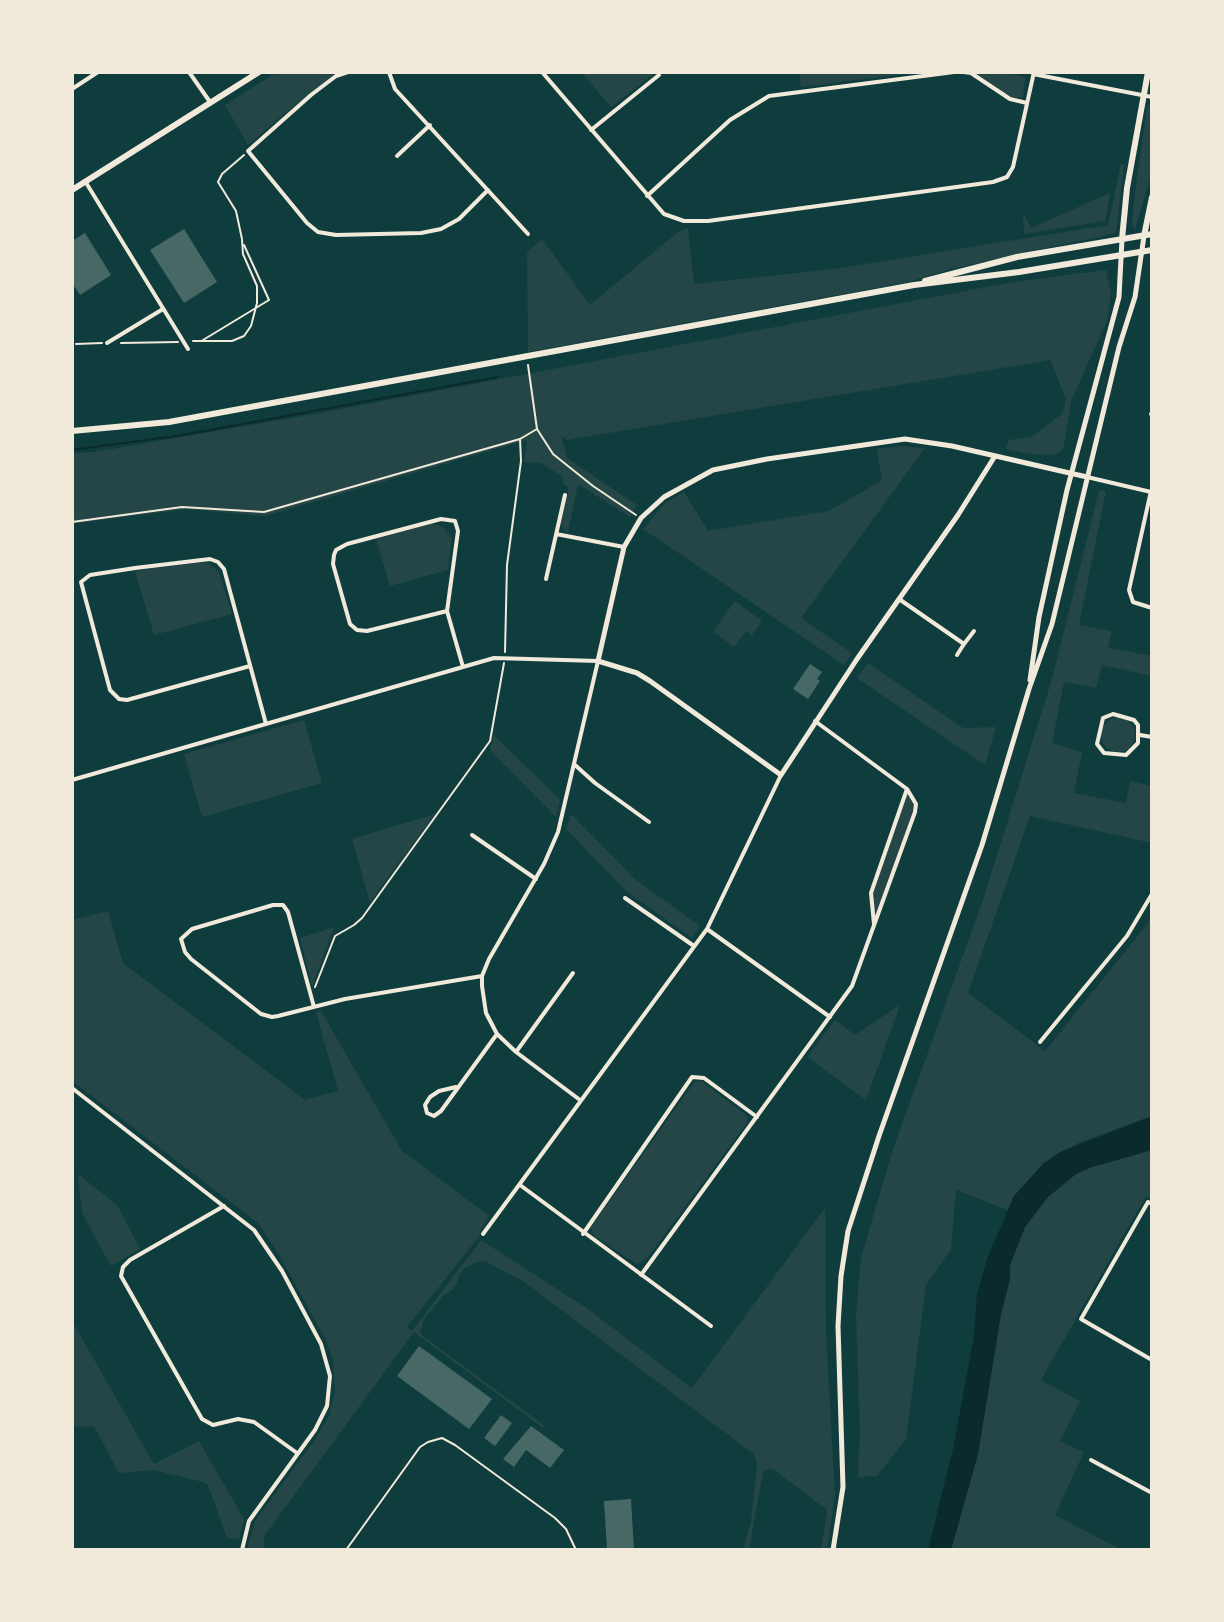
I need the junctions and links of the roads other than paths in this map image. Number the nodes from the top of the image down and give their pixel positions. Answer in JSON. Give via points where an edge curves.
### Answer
{"nodes":[{"id":1,"x":98,"y":72,"type":"edge"},
{"id":2,"x":189,"y":72,"type":"edge"},
{"id":3,"x":259,"y":72,"type":"edge"},
{"id":4,"x":348,"y":72,"type":"edge"},
{"id":5,"x":389,"y":72,"type":"edge"},
{"id":6,"x":542,"y":72,"type":"edge"},
{"id":7,"x":954,"y":72,"type":"edge"},
{"id":8,"x":964,"y":72,"type":"edge"},
{"id":9,"x":1148,"y":72,"type":"edge"},
{"id":10,"x":1033,"y":73,"type":"edge"},
{"id":11,"x":659,"y":75,"type":"dead end"},
{"id":12,"x":72,"y":89,"type":"edge"},
{"id":13,"x":1143,"y":96,"type":"junction"},
{"id":14,"x":1152,"y":97,"type":"edge"},
{"id":15,"x":210,"y":102,"type":"junction"},
{"id":16,"x":1027,"y":103,"type":"junction"},
{"id":17,"x":430,"y":125,"type":"junction"},
{"id":18,"x":591,"y":130,"type":"junction"},
{"id":19,"x":397,"y":156,"type":"dead end"},
{"id":20,"x":85,"y":181,"type":"junction"},
{"id":21,"x":72,"y":190,"type":"edge"},
{"id":22,"x":488,"y":190,"type":"junction"},
{"id":23,"x":647,"y":196,"type":"junction"},
{"id":24,"x":1152,"y":197,"type":"edge"},
{"id":25,"x":528,"y":234,"type":"dead end"},
{"id":26,"x":1148,"y":235,"type":"edge"},
{"id":27,"x":1122,"y":239,"type":"junction"},
{"id":28,"x":1152,"y":250,"type":"edge"},
{"id":29,"x":1142,"y":252,"type":"junction"},
{"id":30,"x":1121,"y":255,"type":"junction"},
{"id":31,"x":914,"y":285,"type":"junction"},
{"id":32,"x":163,"y":309,"type":"junction"},
{"id":33,"x":107,"y":343,"type":"road end"},
{"id":34,"x":188,"y":349,"type":"road end"},
{"id":35,"x":72,"y":431,"type":"edge"},
{"id":36,"x":995,"y":456,"type":"junction"},
{"id":37,"x":1072,"y":473,"type":"junction"},
{"id":38,"x":1087,"y":477,"type":"junction"},
{"id":39,"x":1152,"y":492,"type":"edge"},
{"id":40,"x":565,"y":495,"type":"dead end"},
{"id":41,"x":556,"y":534,"type":"junction"},
{"id":42,"x":624,"y":547,"type":"junction"},
{"id":43,"x":546,"y":579,"type":"dead end"},
{"id":44,"x":899,"y":599,"type":"junction"},
{"id":45,"x":1152,"y":608,"type":"edge"},
{"id":46,"x":447,"y":611,"type":"junction"},
{"id":47,"x":974,"y":631,"type":"dead end"},
{"id":48,"x":964,"y":644,"type":"junction"},
{"id":49,"x":957,"y":655,"type":"dead end"},
{"id":50,"x":598,"y":661,"type":"junction"},
{"id":51,"x":250,"y":666,"type":"junction"},
{"id":52,"x":463,"y":667,"type":"junction"},
{"id":53,"x":1029,"y":689,"type":"junction"},
{"id":54,"x":815,"y":721,"type":"junction"},
{"id":55,"x":266,"y":724,"type":"junction"},
{"id":56,"x":1140,"y":735,"type":"junction"},
{"id":57,"x":1152,"y":737,"type":"edge"},
{"id":58,"x":575,"y":765,"type":"junction"},
{"id":59,"x":781,"y":775,"type":"junction"},
{"id":60,"x":72,"y":780,"type":"edge"},
{"id":61,"x":907,"y":789,"type":"junction"},
{"id":62,"x":649,"y":822,"type":"dead end"},
{"id":63,"x":472,"y":835,"type":"dead end"},
{"id":64,"x":536,"y":879,"type":"junction"},
{"id":65,"x":1152,"y":894,"type":"edge"},
{"id":66,"x":625,"y":898,"type":"dead end"},
{"id":67,"x":874,"y":926,"type":"junction"},
{"id":68,"x":707,"y":929,"type":"junction"},
{"id":69,"x":694,"y":946,"type":"junction"},
{"id":70,"x":573,"y":973,"type":"dead end"},
{"id":71,"x":482,"y":976,"type":"junction"},
{"id":72,"x":314,"y":1007,"type":"junction"},
{"id":73,"x":830,"y":1017,"type":"junction"},
{"id":74,"x":497,"y":1034,"type":"junction"},
{"id":75,"x":1040,"y":1042,"type":"dead end"},
{"id":76,"x":516,"y":1052,"type":"junction"},
{"id":77,"x":456,"y":1087,"type":"junction"},
{"id":78,"x":72,"y":1088,"type":"edge"},
{"id":79,"x":580,"y":1100,"type":"junction"},
{"id":80,"x":757,"y":1117,"type":"junction"},
{"id":81,"x":520,"y":1185,"type":"junction"},
{"id":82,"x":1150,"y":1203,"type":"edge"},
{"id":83,"x":224,"y":1206,"type":"junction"},
{"id":84,"x":483,"y":1234,"type":"dead end"},
{"id":85,"x":583,"y":1234,"type":"junction"},
{"id":86,"x":641,"y":1275,"type":"junction"},
{"id":87,"x":711,"y":1326,"type":"dead end"},
{"id":88,"x":1152,"y":1360,"type":"edge"},
{"id":89,"x":297,"y":1453,"type":"junction"},
{"id":90,"x":1091,"y":1460,"type":"dead end"},
{"id":91,"x":1152,"y":1493,"type":"edge"},
{"id":92,"x":242,"y":1550,"type":"edge"},
{"id":93,"x":346,"y":1550,"type":"edge"},
{"id":94,"x":576,"y":1550,"type":"edge"},
{"id":95,"x":833,"y":1550,"type":"edge"}],
"edges":[{"from":1,"to":12,"type":"street"},
{"from":2,"to":15,"type":"street"},
{"from":3,"to":15,"type":"main road"},
{"from":4,"to":22,"type":"street","via":[[311,95],[248,151],[307,223],[318,232],[336,235],[421,233],[459,219]]},
{"from":5,"to":17,"type":"street","via":[[395,89]]},
{"from":6,"to":18,"type":"street"},
{"from":7,"to":23,"type":"street","via":[[769,96],[730,120]]},
{"from":8,"to":16,"type":"street"},
{"from":9,"to":13,"type":"main road"},
{"from":10,"to":13,"type":"street"},
{"from":10,"to":16,"type":"street"},
{"from":11,"to":18,"type":"street"},
{"from":13,"to":14,"type":"street"},
{"from":13,"to":27,"type":"main road"},
{"from":15,"to":20,"type":"main road"},
{"from":16,"to":23,"type":"street","via":[[1013,167],[1007,177],[993,182],[708,221],[664,214]]},
{"from":17,"to":19,"type":"street"},
{"from":17,"to":22,"type":"street"},
{"from":18,"to":23,"type":"street"},
{"from":20,"to":21,"type":"main road"},
{"from":20,"to":32,"type":"street"},
{"from":22,"to":25,"type":"street"},
{"from":24,"to":26,"type":"main road"},
{"from":26,"to":27,"type":"main road"},
{"from":26,"to":29,"type":"street"},
{"from":27,"to":30,"type":"street"},
{"from":27,"to":31,"type":"main road","via":[[989,264]]},
{"from":28,"to":29,"type":"main road"},
{"from":29,"to":30,"type":"main road"},
{"from":29,"to":38,"type":"street"},
{"from":30,"to":31,"type":"main road"},
{"from":30,"to":37,"type":"street","via":[[1116,311]]},
{"from":31,"to":35,"type":"main road","via":[[199,417]]},
{"from":32,"to":33,"type":"street"},
{"from":32,"to":34,"type":"street"},
{"from":36,"to":37,"type":"street"},
{"from":36,"to":42,"type":"street","via":[[905,439],[744,463],[702,474],[664,497],[641,518]]},
{"from":36,"to":44,"type":"street"},
{"from":37,"to":38,"type":"street"},
{"from":37,"to":53,"type":"street","via":[[1039,617]]},
{"from":38,"to":39,"type":"street"},
{"from":38,"to":53,"type":"street","via":[[1065,577]]},
{"from":39,"to":45,"type":"street","via":[[1129,590],[1133,602]]},
{"from":40,"to":41,"type":"street"},
{"from":41,"to":42,"type":"street"},
{"from":41,"to":43,"type":"street"},
{"from":42,"to":50,"type":"street"},
{"from":44,"to":48,"type":"street"},
{"from":44,"to":54,"type":"street"},
{"from":46,"to":46,"type":"street","via":[[455,521],[441,519],[336,550],[333,564],[350,624],[357,630]]},
{"from":46,"to":52,"type":"street"},
{"from":47,"to":48,"type":"street"},
{"from":48,"to":49,"type":"street"},
{"from":50,"to":52,"type":"street","via":[[505,657]]},
{"from":50,"to":58,"type":"street"},
{"from":50,"to":59,"type":"street","via":[[650,681]]},
{"from":51,"to":51,"type":"street","via":[[218,562],[135,568],[90,575],[81,582],[110,690],[119,699]]},
{"from":51,"to":55,"type":"street"},
{"from":52,"to":55,"type":"street"},
{"from":53,"to":95,"type":"street","via":[[982,845],[848,1231],[838,1326],[843,1487]]},
{"from":54,"to":59,"type":"street"},
{"from":54,"to":61,"type":"street"},
{"from":55,"to":60,"type":"street"},
{"from":56,"to":56,"type":"street","via":[[1134,720],[1107,715],[1097,744],[1104,753],[1126,755]]},
{"from":56,"to":57,"type":"street"},
{"from":58,"to":62,"type":"street"},
{"from":58,"to":64,"type":"street","via":[[558,832]]},
{"from":59,"to":68,"type":"street"},
{"from":61,"to":67,"type":"street","via":[[871,893]]},
{"from":61,"to":67,"type":"street","via":[[915,812]]},
{"from":63,"to":64,"type":"street"},
{"from":64,"to":71,"type":"street"},
{"from":65,"to":75,"type":"street","via":[[1127,936]]},
{"from":66,"to":69,"type":"street"},
{"from":67,"to":73,"type":"street","via":[[852,986]]},
{"from":68,"to":69,"type":"street"},
{"from":68,"to":73,"type":"street"},
{"from":69,"to":79,"type":"street"},
{"from":70,"to":76,"type":"street"},
{"from":71,"to":72,"type":"street"},
{"from":71,"to":74,"type":"street","via":[[484,1004]]},
{"from":72,"to":72,"type":"street","via":[[278,1016],[261,1014],[191,959],[181,939],[192,929],[283,905]]},
{"from":73,"to":80,"type":"street"},
{"from":74,"to":76,"type":"street"},
{"from":74,"to":77,"type":"street"},
{"from":76,"to":79,"type":"street"},
{"from":77,"to":77,"type":"street","via":[[438,1115],[428,1115],[425,1105],[430,1097]]},
{"from":78,"to":83,"type":"street"},
{"from":79,"to":81,"type":"street"},
{"from":80,"to":85,"type":"street","via":[[704,1078],[692,1077]]},
{"from":80,"to":86,"type":"street"},
{"from":81,"to":84,"type":"street"},
{"from":81,"to":85,"type":"street"},
{"from":82,"to":88,"type":"street","via":[[1081,1319]]},
{"from":83,"to":89,"type":"street","via":[[265,1244],[326,1358],[327,1406]]},
{"from":83,"to":89,"type":"street","via":[[130,1260],[121,1276],[202,1419],[213,1425],[238,1419],[257,1423]]},
{"from":85,"to":86,"type":"street"},
{"from":86,"to":87,"type":"street"},
{"from":89,"to":92,"type":"street","via":[[249,1521]]},
{"from":90,"to":91,"type":"street"},
{"from":93,"to":94,"type":"lane","via":[[420,1447],[442,1438],[555,1518]]}]}
